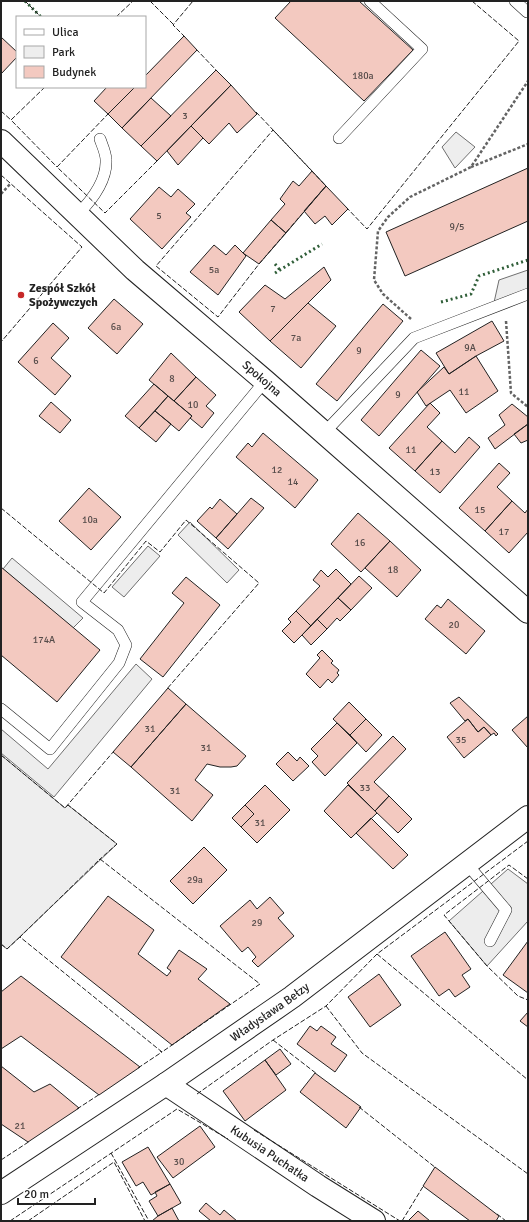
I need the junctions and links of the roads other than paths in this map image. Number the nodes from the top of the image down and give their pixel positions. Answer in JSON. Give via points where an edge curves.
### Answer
{"nodes":[{"id":1,"x":370,"y":1,"type":"edge"},
{"id":2,"x":515,"y":1,"type":"edge"},
{"id":3,"x":527,"y":12,"type":"dead end"},
{"id":4,"x":339,"y":138,"type":"dead end"},
{"id":5,"x":100,"y":139,"type":"dead end"},
{"id":6,"x":1,"y":141,"type":"edge"},
{"id":7,"x":77,"y":215,"type":"junction"},
{"id":8,"x":528,"y":294,"type":"edge"},
{"id":9,"x":265,"y":381,"type":"junction"},
{"id":10,"x":324,"y":433,"type":"junction"},
{"id":11,"x":528,"y":612,"type":"edge"},
{"id":12,"x":1,"y":709,"type":"edge"},
{"id":13,"x":528,"y":817,"type":"edge"},
{"id":14,"x":467,"y":864,"type":"junction"},
{"id":15,"x":490,"y":941,"type":"dead end"},
{"id":16,"x":166,"y":1084,"type":"junction"},
{"id":17,"x":1,"y":1193,"type":"edge"},
{"id":18,"x":374,"y":1221,"type":"edge"}],
"edges":[{"from":1,"to":4,"type":"lane","via":[[422,49]]},
{"from":2,"to":3,"type":"lane"},
{"from":5,"to":7,"type":"lane","via":[[106,160],[102,180],[89,203]]},
{"from":6,"to":7,"type":"street","name":"Spokojna"},
{"from":7,"to":9,"type":"street","name":"Spokojna","via":[[135,270]]},
{"from":8,"to":10,"type":"lane","via":[[414,338]]},
{"from":9,"to":10,"type":"street","name":"Spokojna"},
{"from":9,"to":12,"type":"lane","via":[[82,602],[118,630],[126,645],[119,663],[50,749]]},
{"from":10,"to":11,"type":"street","name":"Spokojna"},
{"from":13,"to":14,"type":"street","name":"Władysława Bełzy"},
{"from":14,"to":15,"type":"lane","via":[[506,910]]},
{"from":14,"to":16,"type":"street","name":"Władysława Bełzy","via":[[292,997]]},
{"from":16,"to":17,"type":"street","name":"Władysława Bełzy"},
{"from":16,"to":18,"type":"street","name":"Kubusia Puchatka"}]}
